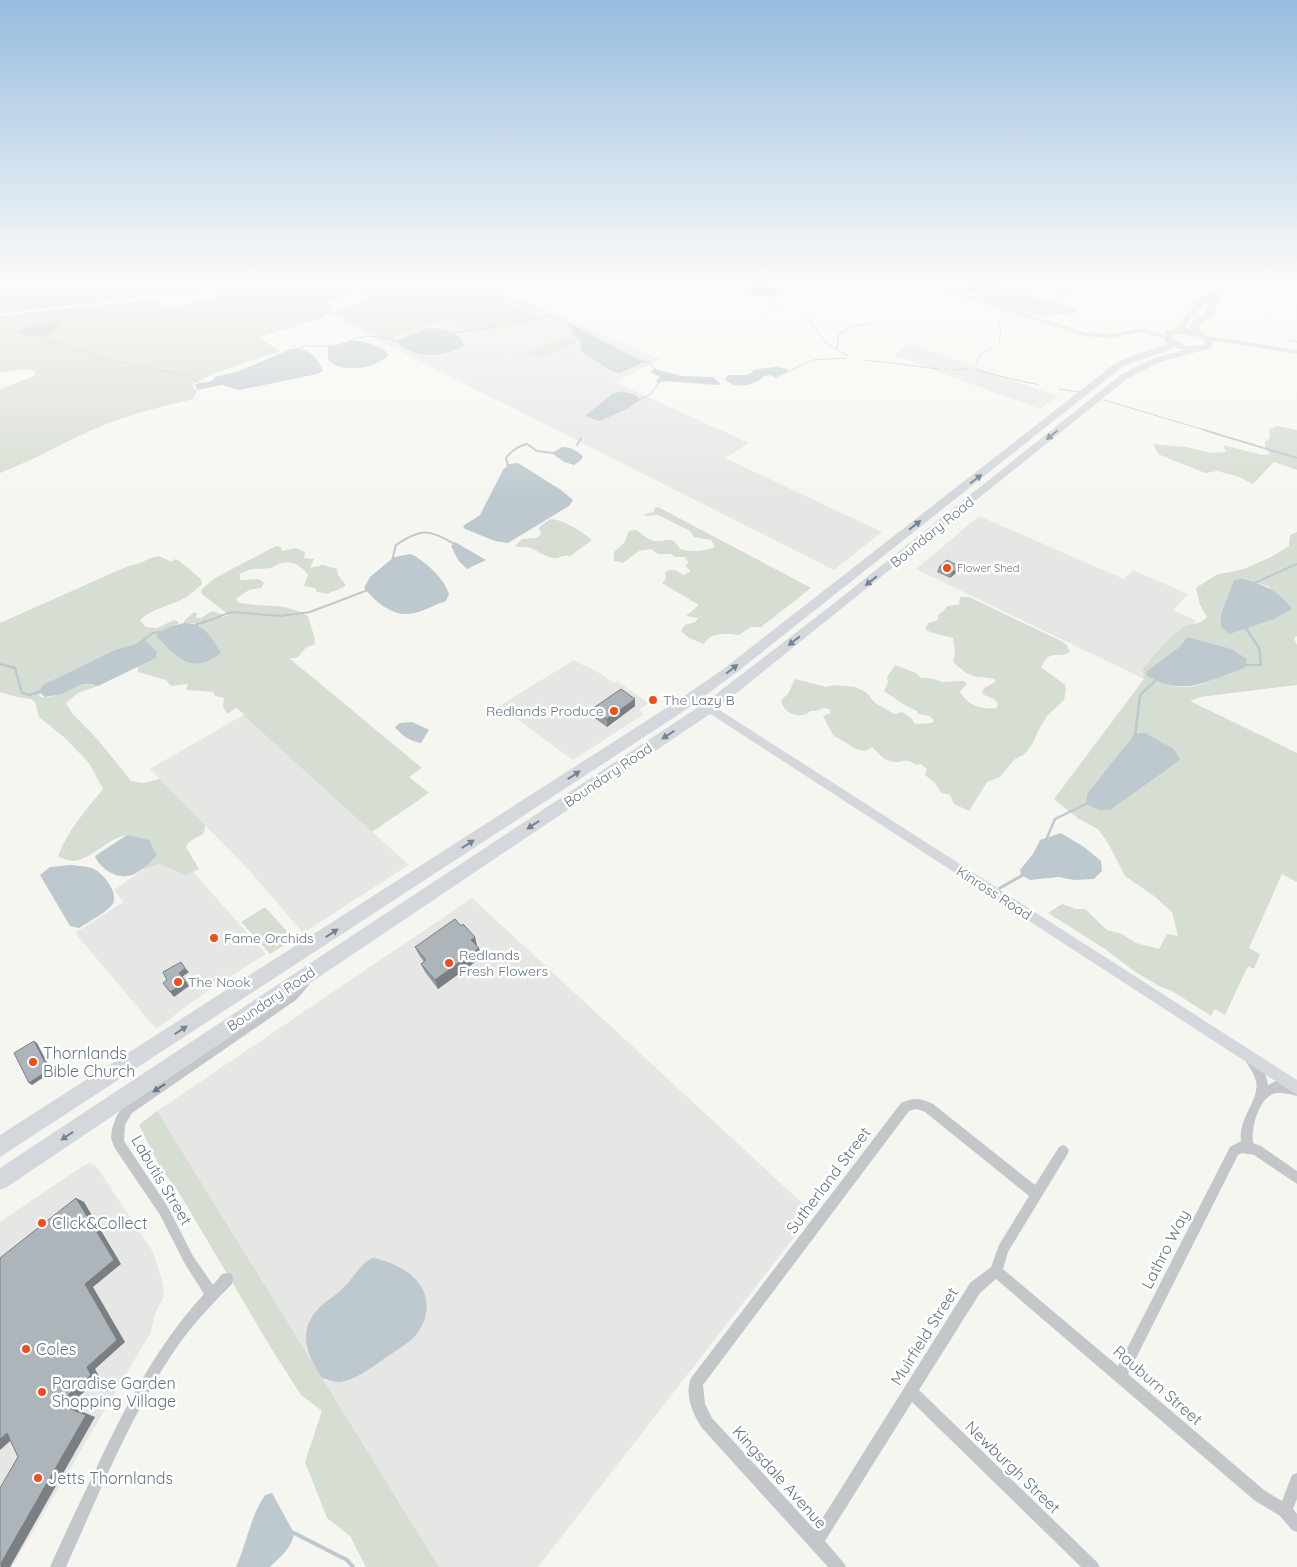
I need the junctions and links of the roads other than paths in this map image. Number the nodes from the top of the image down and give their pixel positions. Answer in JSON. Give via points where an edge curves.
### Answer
{"nodes":[{"id":1,"x":1152,"y":353,"type":"edge"},
{"id":2,"x":1182,"y":353,"type":"edge"},
{"id":3,"x":1260,"y":353,"type":"edge"},
{"id":4,"x":1297,"y":359,"type":"edge"},
{"id":5,"x":693,"y":697,"type":"junction"},
{"id":6,"x":708,"y":708,"type":"junction"},
{"id":7,"x":323,"y":965,"type":"junction"},
{"id":8,"x":160,"y":1044,"type":"junction"},
{"id":9,"x":1251,"y":1060,"type":"junction"},
{"id":10,"x":173,"y":1064,"type":"junction"},
{"id":11,"x":1297,"y":1089,"type":"edge"},
{"id":12,"x":1262,"y":1094,"type":"junction"},
{"id":13,"x":0,"y":1147,"type":"edge"},
{"id":14,"x":1248,"y":1147,"type":"junction"},
{"id":15,"x":1062,"y":1151,"type":"dead end"},
{"id":16,"x":33,"y":1158,"type":"junction"},
{"id":17,"x":1297,"y":1178,"type":"edge"},
{"id":18,"x":0,"y":1180,"type":"edge"},
{"id":19,"x":0,"y":1191,"type":"edge"},
{"id":20,"x":1036,"y":1194,"type":"junction"},
{"id":21,"x":996,"y":1271,"type":"junction"},
{"id":22,"x":227,"y":1279,"type":"dead end"},
{"id":23,"x":212,"y":1295,"type":"junction"},
{"id":24,"x":1120,"y":1376,"type":"junction"},
{"id":25,"x":910,"y":1391,"type":"junction"},
{"id":26,"x":698,"y":1410,"type":"joint"},
{"id":27,"x":1297,"y":1480,"type":"edge"},
{"id":28,"x":1285,"y":1512,"type":"junction"},
{"id":29,"x":1297,"y":1525,"type":"edge"},
{"id":30,"x":816,"y":1542,"type":"junction"},
{"id":31,"x":58,"y":1567,"type":"edge"},
{"id":32,"x":838,"y":1567,"type":"edge"},
{"id":33,"x":1092,"y":1567,"type":"edge"}],
"edges":[{"from":5,"to":1,"type":"highway","name":"Boundary Road","one_way":true,"via":[[1120,364],[1132,357]]},
{"from":2,"to":6,"type":"highway","name":"Boundary Road","one_way":true,"via":[[1157,360],[1125,376]]},
{"from":3,"to":4,"type":"main road"},
{"from":5,"to":6,"type":"street","name":"Kinross Road"},
{"from":8,"to":5,"type":"highway","name":"Boundary Road","one_way":true},
{"from":6,"to":7,"type":"highway","name":"Boundary Road","one_way":true},
{"from":6,"to":9,"type":"street","name":"Kinross Road"},
{"from":7,"to":10,"type":"highway","name":"Boundary Road"},
{"from":7,"to":23,"type":"street","name":"Labutis Street","one_way":true,"via":[[292,997],[128,1109],[119,1121],[118,1143],[164,1211],[189,1260]]},
{"from":8,"to":10,"type":"highway"},
{"from":8,"to":13,"type":"highway","name":"Boundary Road"},
{"from":9,"to":11,"type":"street","name":"Kinross Road"},
{"from":9,"to":12,"type":"street","via":[[1261,1076]]},
{"from":10,"to":16,"type":"highway","name":"Boundary Road","one_way":true},
{"from":11,"to":12,"type":"street","via":[[1276,1087]]},
{"from":12,"to":14,"type":"street","via":[[1247,1127]]},
{"from":14,"to":17,"type":"street"},
{"from":14,"to":24,"type":"street","name":"Lathro Way","via":[[1234,1151]]},
{"from":15,"to":20,"type":"street"},
{"from":16,"to":18,"type":"highway","name":"Boundary Road"},
{"from":16,"to":19,"type":"highway"},
{"from":20,"to":21,"type":"street","via":[[1003,1249]]},
{"from":20,"to":26,"type":"street","name":"Sutherland Street","via":[[929,1108],[913,1103],[905,1107],[701,1374],[696,1383]]},
{"from":21,"to":24,"type":"street","name":"Rauburn Street"},
{"from":21,"to":25,"type":"street","name":"Muirfield Street","via":[[975,1288]]},
{"from":22,"to":23,"type":"street"},
{"from":23,"to":31,"type":"street","via":[[169,1348],[134,1407]]},
{"from":24,"to":28,"type":"street","name":"Rauburn Street","via":[[1258,1495]]},
{"from":25,"to":30,"type":"street","name":"Muirfield Street"},
{"from":25,"to":33,"type":"street","name":"Newburgh Street"},
{"from":26,"to":30,"type":"street","name":"Kingsdale Avenue"},
{"from":27,"to":28,"type":"street"},
{"from":28,"to":29,"type":"street","name":"Rauburn Street"},
{"from":30,"to":32,"type":"street","name":"Kingsdale Avenue"}]}
